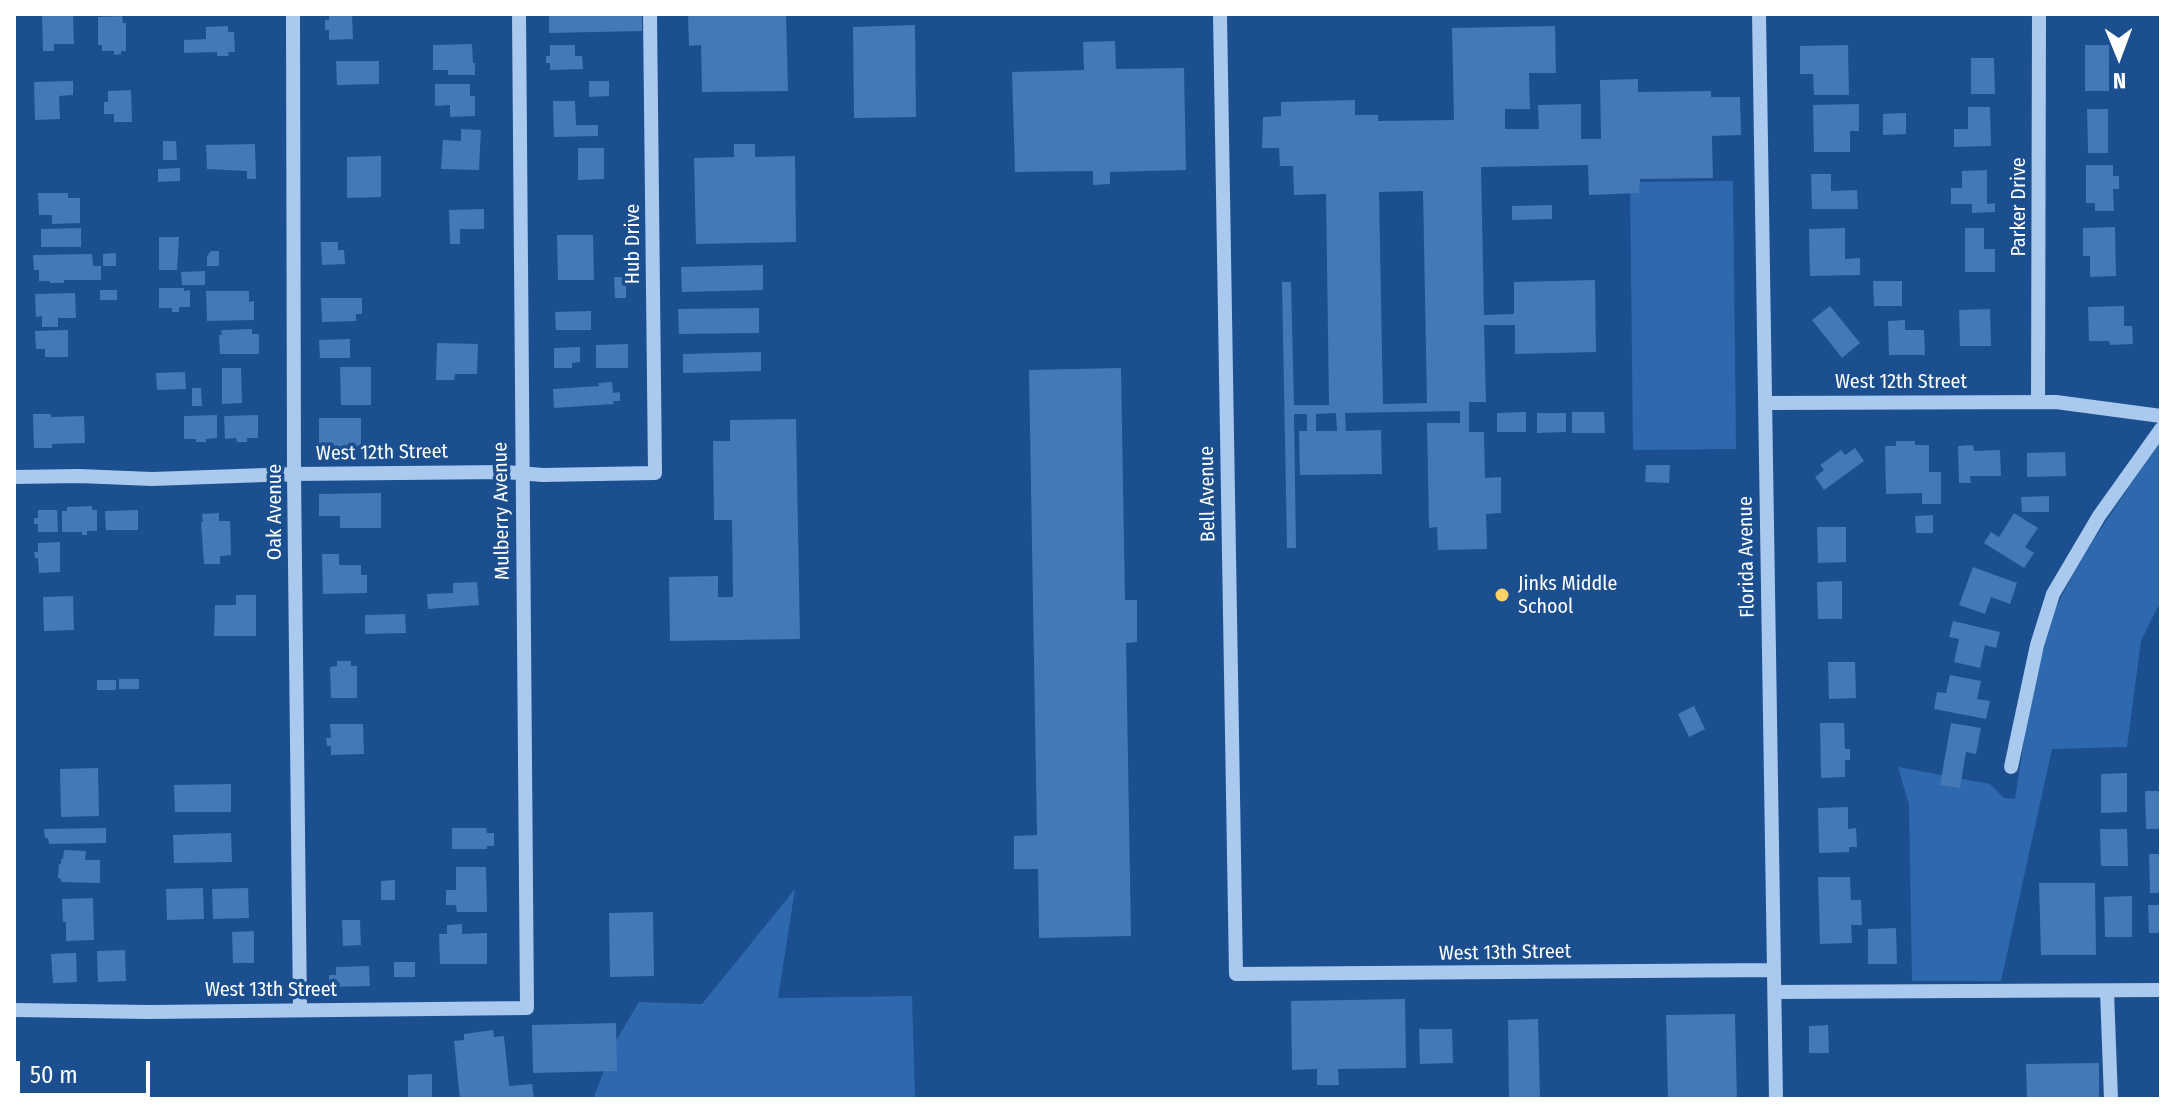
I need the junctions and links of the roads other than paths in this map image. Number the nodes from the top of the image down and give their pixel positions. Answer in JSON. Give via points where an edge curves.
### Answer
{"nodes":[{"id":1,"x":293,"y":14,"type":"edge"},
{"id":2,"x":519,"y":14,"type":"edge"},
{"id":3,"x":650,"y":14,"type":"edge"},
{"id":4,"x":1220,"y":14,"type":"edge"},
{"id":5,"x":1759,"y":14,"type":"edge"},
{"id":6,"x":2039,"y":14,"type":"edge"},
{"id":7,"x":2038,"y":401,"type":"junction"},
{"id":8,"x":1765,"y":403,"type":"junction"},
{"id":9,"x":2161,"y":416,"type":"edge"},
{"id":10,"x":2161,"y":429,"type":"edge"},
{"id":11,"x":522,"y":473,"type":"junction"},
{"id":12,"x":655,"y":473,"type":"joint"},
{"id":13,"x":294,"y":474,"type":"junction"},
{"id":14,"x":14,"y":477,"type":"edge"},
{"id":15,"x":2011,"y":767,"type":"dead end"},
{"id":16,"x":1774,"y":970,"type":"junction"},
{"id":17,"x":1236,"y":974,"type":"joint"},
{"id":18,"x":2161,"y":990,"type":"edge"},
{"id":19,"x":2107,"y":991,"type":"junction"},
{"id":20,"x":1775,"y":992,"type":"junction"},
{"id":21,"x":527,"y":1008,"type":"joint"},
{"id":22,"x":14,"y":1010,"type":"edge"},
{"id":23,"x":300,"y":1010,"type":"junction"},
{"id":24,"x":1776,"y":1099,"type":"edge"},
{"id":25,"x":2111,"y":1099,"type":"edge"}],
"edges":[{"from":1,"to":13,"type":"street","name":"Oak Avenue"},
{"from":2,"to":11,"type":"street","name":"Mulberry Avenue"},
{"from":3,"to":12,"type":"street","name":"Hub Drive"},
{"from":4,"to":17,"type":"street","name":"Bell Avenue"},
{"from":5,"to":8,"type":"street","name":"Florida Avenue"},
{"from":6,"to":7,"type":"street","name":"Parker Drive"},
{"from":7,"to":8,"type":"street","name":"West 12th Street"},
{"from":7,"to":9,"type":"street","name":"West 12th Street"},
{"from":8,"to":16,"type":"street","name":"Florida Avenue"},
{"from":10,"to":15,"type":"street","via":[[2099,516],[2053,594]]},
{"from":11,"to":12,"type":"street","name":"West 12th Street"},
{"from":11,"to":13,"type":"street","name":"West 12th Street"},
{"from":11,"to":21,"type":"street","name":"Mulberry Avenue"},
{"from":13,"to":14,"type":"street","name":"West 12th Street"},
{"from":13,"to":23,"type":"street","name":"Oak Avenue"},
{"from":16,"to":17,"type":"street","name":"West 13th Street"},
{"from":16,"to":20,"type":"street","name":"Florida Avenue"},
{"from":18,"to":19,"type":"street"},
{"from":19,"to":20,"type":"street"},
{"from":19,"to":25,"type":"street"},
{"from":20,"to":24,"type":"street","name":"Florida Avenue"},
{"from":21,"to":23,"type":"street","name":"West 13th Street"},
{"from":22,"to":23,"type":"street","name":"West 13th Street"}]}
